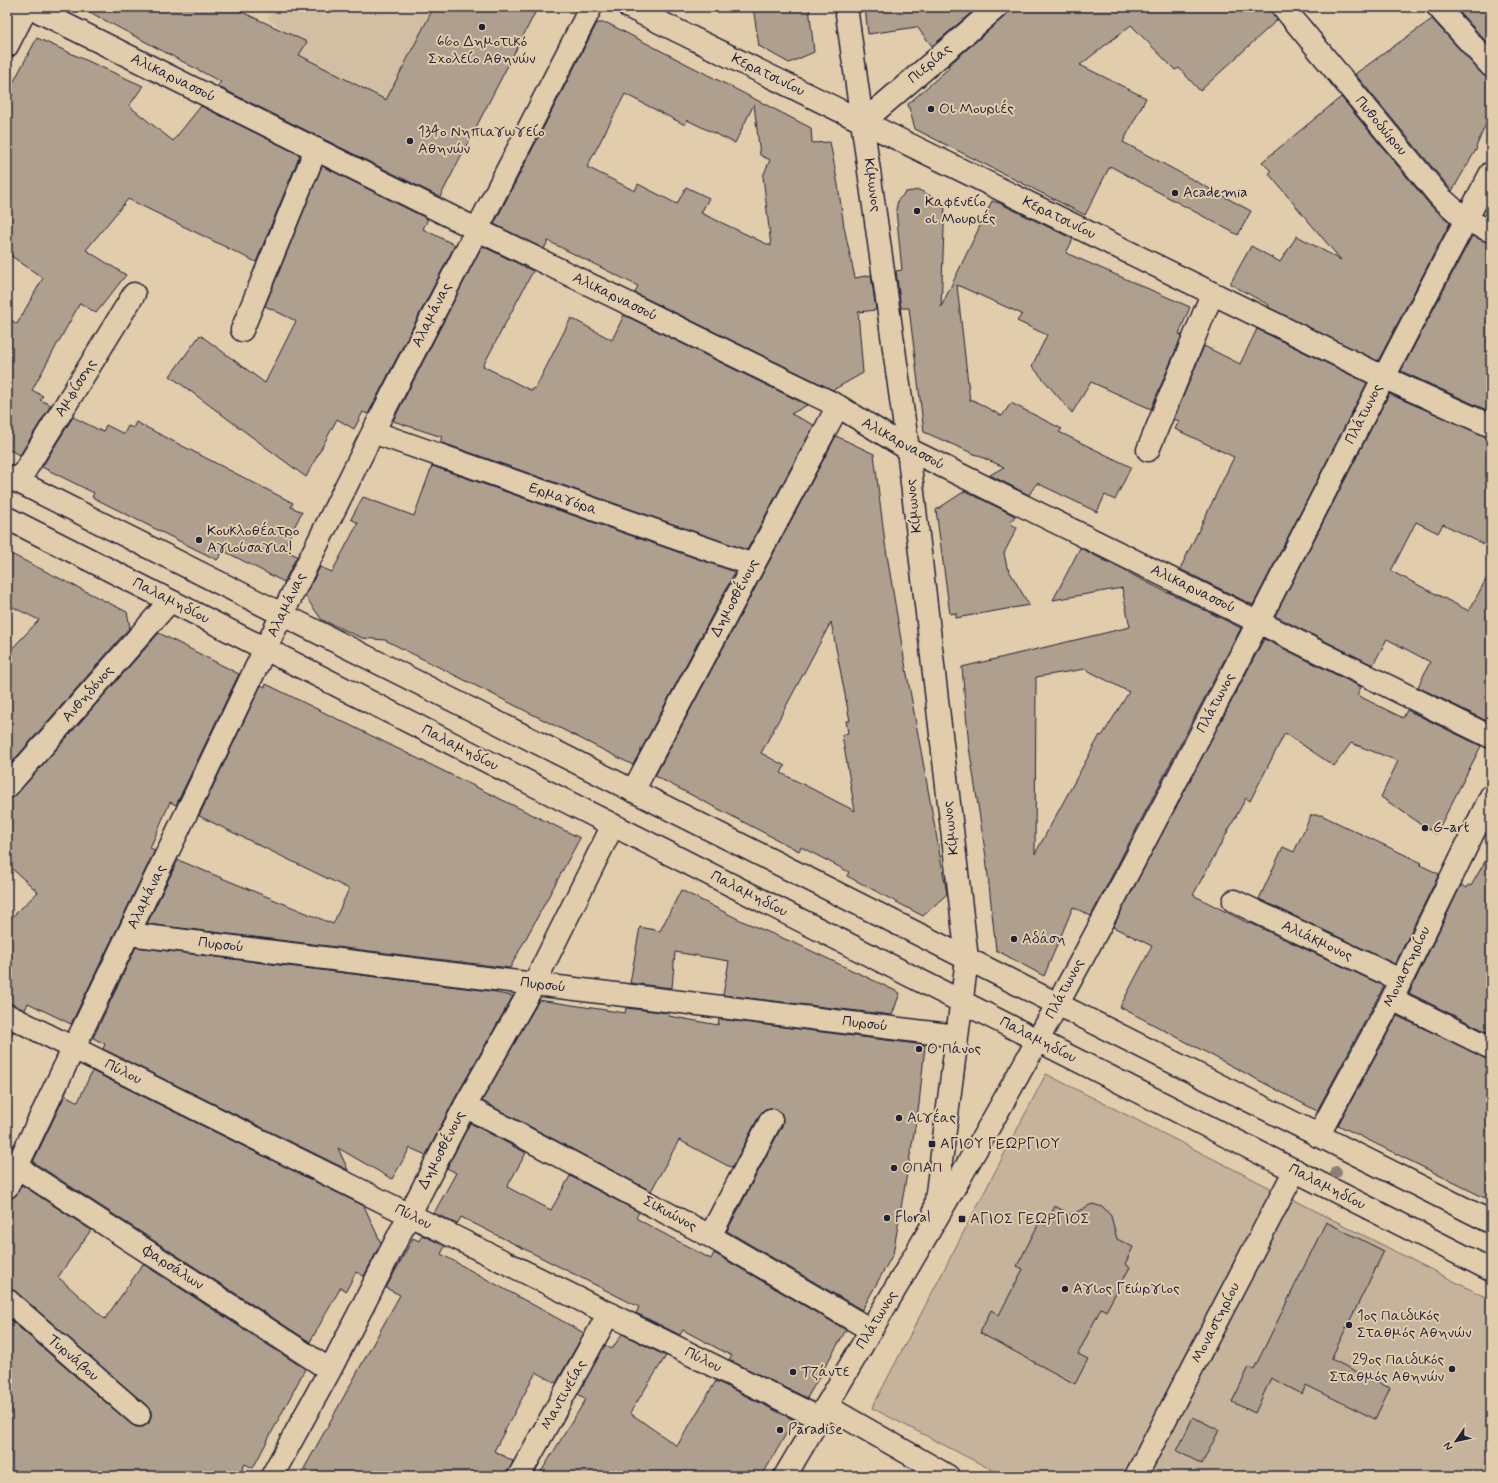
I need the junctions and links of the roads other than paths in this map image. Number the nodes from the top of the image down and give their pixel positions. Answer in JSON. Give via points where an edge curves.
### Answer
{"nodes":[{"id":1,"x":27,"y":7,"type":"edge"},
{"id":2,"x":30,"y":7,"type":"edge"},
{"id":3,"x":591,"y":7,"type":"edge"},
{"id":4,"x":629,"y":7,"type":"edge"},
{"id":5,"x":846,"y":7,"type":"edge"},
{"id":6,"x":996,"y":7,"type":"edge"},
{"id":7,"x":1283,"y":7,"type":"edge"},
{"id":8,"x":1438,"y":7,"type":"edge"},
{"id":9,"x":7,"y":46,"type":"edge"},
{"id":10,"x":1491,"y":66,"type":"edge"},
{"id":11,"x":863,"y":122,"type":"junction"},
{"id":12,"x":316,"y":149,"type":"junction"},
{"id":13,"x":1491,"y":173,"type":"edge"},
{"id":14,"x":1466,"y":220,"type":"junction"},
{"id":15,"x":476,"y":229,"type":"junction"},
{"id":16,"x":1491,"y":231,"type":"edge"},
{"id":17,"x":134,"y":294,"type":"dead end"},
{"id":18,"x":1212,"y":294,"type":"junction"},
{"id":19,"x":242,"y":330,"type":"dead end"},
{"id":20,"x":1383,"y":377,"type":"junction"},
{"id":21,"x":838,"y":406,"type":"junction"},
{"id":22,"x":1491,"y":426,"type":"edge"},
{"id":23,"x":373,"y":432,"type":"junction"},
{"id":24,"x":908,"y":449,"type":"junction"},
{"id":25,"x":1148,"y":450,"type":"dead end"},
{"id":26,"x":13,"y":479,"type":"edge"},
{"id":27,"x":7,"y":518,"type":"edge"},
{"id":28,"x":753,"y":565,"type":"junction"},
{"id":29,"x":170,"y":601,"type":"junction"},
{"id":30,"x":282,"y":615,"type":"junction"},
{"id":31,"x":1259,"y":622,"type":"junction"},
{"id":32,"x":265,"y":649,"type":"junction"},
{"id":33,"x":1491,"y":737,"type":"edge"},
{"id":34,"x":7,"y":787,"type":"edge"},
{"id":35,"x":633,"y":791,"type":"junction"},
{"id":36,"x":1491,"y":796,"type":"edge"},
{"id":37,"x":613,"y":825,"type":"junction"},
{"id":38,"x":1234,"y":901,"type":"dead end"},
{"id":39,"x":129,"y":934,"type":"junction"},
{"id":40,"x":967,"y":959,"type":"junction"},
{"id":41,"x":534,"y":984,"type":"junction"},
{"id":42,"x":1396,"y":989,"type":"junction"},
{"id":43,"x":962,"y":1002,"type":"junction"},
{"id":44,"x":1058,"y":1004,"type":"junction"},
{"id":45,"x":7,"y":1015,"type":"edge"},
{"id":46,"x":957,"y":1036,"type":"junction"},
{"id":47,"x":1037,"y":1040,"type":"junction"},
{"id":48,"x":74,"y":1048,"type":"junction"},
{"id":49,"x":1491,"y":1048,"type":"edge"},
{"id":50,"x":465,"y":1106,"type":"junction"},
{"id":51,"x":771,"y":1120,"type":"dead end"},
{"id":52,"x":1318,"y":1136,"type":"junction"},
{"id":53,"x":17,"y":1167,"type":"junction"},
{"id":54,"x":1295,"y":1170,"type":"junction"},
{"id":55,"x":7,"y":1187,"type":"edge"},
{"id":56,"x":408,"y":1214,"type":"junction"},
{"id":57,"x":1491,"y":1222,"type":"edge"},
{"id":58,"x":932,"y":1227,"type":"junction"},
{"id":59,"x":710,"y":1236,"type":"junction"},
{"id":60,"x":1491,"y":1270,"type":"edge"},
{"id":61,"x":7,"y":1300,"type":"edge"},
{"id":62,"x":609,"y":1313,"type":"junction"},
{"id":63,"x":871,"y":1330,"type":"junction"},
{"id":64,"x":330,"y":1370,"type":"junction"},
{"id":65,"x":823,"y":1412,"type":"junction"},
{"id":66,"x":139,"y":1415,"type":"dead end"},
{"id":67,"x":272,"y":1476,"type":"edge"},
{"id":68,"x":519,"y":1476,"type":"edge"},
{"id":69,"x":785,"y":1476,"type":"edge"},
{"id":70,"x":948,"y":1476,"type":"edge"},
{"id":71,"x":1136,"y":1476,"type":"edge"}],
"edges":[{"from":1,"to":9,"type":"street"},
{"from":2,"to":12,"type":"street","name":"Αλικαρνασσού"},
{"from":3,"to":15,"type":"street","name":"Αλαμάνας"},
{"from":4,"to":11,"type":"street","name":"Κερατσινίου"},
{"from":5,"to":11,"type":"street","name":"Κίμωνος"},
{"from":6,"to":11,"type":"street","name":"Πιερίας"},
{"from":7,"to":14,"type":"street","name":"Πυθοδώρου","via":[[1440,197]]},
{"from":8,"to":10,"type":"street"},
{"from":11,"to":18,"type":"street","name":"Κερατσινίου"},
{"from":11,"to":24,"type":"street","name":"Κίμωνος"},
{"from":12,"to":15,"type":"street","name":"Αλικαρνασσού"},
{"from":12,"to":19,"type":"street"},
{"from":13,"to":14,"type":"street","name":"Πλάτωνος"},
{"from":14,"to":16,"type":"street","name":"Πυθοδώρου"},
{"from":14,"to":20,"type":"street","name":"Πλάτωνος"},
{"from":15,"to":21,"type":"street","name":"Αλικαρνασσού"},
{"from":15,"to":23,"type":"street","name":"Αλαμάνας"},
{"from":17,"to":26,"type":"street","name":"Αμφίσσης"},
{"from":18,"to":20,"type":"street","name":"Κερατσινίου"},
{"from":18,"to":25,"type":"street"},
{"from":20,"to":22,"type":"street","name":"Κερατσινίου"},
{"from":20,"to":31,"type":"street","name":"Πλάτωνος"},
{"from":21,"to":24,"type":"street","name":"Αλικαρνασσού"},
{"from":21,"to":28,"type":"street","name":"Δημοσθένους"},
{"from":23,"to":28,"type":"street","name":"Ερμαγόρα"},
{"from":23,"to":30,"type":"street","name":"Αλαμάνας"},
{"from":24,"to":31,"type":"street","name":"Αλικαρνασσού"},
{"from":24,"to":40,"type":"street","name":"Κίμωνος"},
{"from":26,"to":30,"type":"street"},
{"from":27,"to":29,"type":"street","name":"Παλαμηδίου"},
{"from":28,"to":35,"type":"street","name":"Δημοσθένους"},
{"from":29,"to":32,"type":"street","name":"Παλαμηδίου"},
{"from":29,"to":34,"type":"street","name":"Ανθηδόνος"},
{"from":30,"to":32,"type":"street","name":"Αλαμάνας"},
{"from":30,"to":35,"type":"street"},
{"from":31,"to":33,"type":"street","name":"Αλικαρνασσού"},
{"from":31,"to":44,"type":"street","name":"Πλάτωνος"},
{"from":32,"to":37,"type":"street","name":"Παλαμηδίου"},
{"from":32,"to":39,"type":"street","name":"Αλαμάνας"},
{"from":35,"to":40,"type":"street"},
{"from":36,"to":42,"type":"street","name":"Μοναστηρίου"},
{"from":37,"to":41,"type":"street","name":"Δημοσθένους"},
{"from":37,"to":43,"type":"street","name":"Παλαμηδίου"},
{"from":38,"to":42,"type":"street","name":"Αλιάκμονος"},
{"from":39,"to":41,"type":"street","name":"Πυρσού"},
{"from":39,"to":48,"type":"street","name":"Αλαμάνας"},
{"from":40,"to":43,"type":"street","name":"Πλάτωνος"},
{"from":40,"to":44,"type":"street"},
{"from":41,"to":46,"type":"street","name":"Πυρσού"},
{"from":41,"to":50,"type":"street","name":"Δημοσθένους"},
{"from":42,"to":49,"type":"street","name":"Αλιάκμονος"},
{"from":42,"to":52,"type":"street","name":"Μοναστηρίου"},
{"from":43,"to":46,"type":"street","name":"Πλάτωνος"},
{"from":43,"to":47,"type":"street","name":"Παλαμηδίου"},
{"from":44,"to":47,"type":"street","name":"Πλάτωνος"},
{"from":44,"to":52,"type":"street"},
{"from":45,"to":48,"type":"street","name":"Πύλου"},
{"from":46,"to":58,"type":"street","name":"Πλάτωνος"},
{"from":47,"to":54,"type":"street","name":"Παλαμηδίου"},
{"from":47,"to":58,"type":"street","name":"Πλάτωνος"},
{"from":48,"to":53,"type":"street","name":"Αλαμάνας"},
{"from":48,"to":56,"type":"street","name":"Πύλου"},
{"from":50,"to":56,"type":"street","name":"Δημοσθένους"},
{"from":50,"to":59,"type":"street","name":"Σικυώνος"},
{"from":51,"to":59,"type":"street"},
{"from":52,"to":57,"type":"street"},
{"from":53,"to":55,"type":"street","name":"Αλαμάνας"},
{"from":53,"to":64,"type":"street","name":"Φαρσάλων"},
{"from":54,"to":60,"type":"street","name":"Παλαμηδίου"},
{"from":54,"to":71,"type":"street","name":"Μοναστηρίου"},
{"from":56,"to":62,"type":"street","name":"Πύλου"},
{"from":56,"to":64,"type":"street","name":"Δημοσθένους"},
{"from":58,"to":63,"type":"street","name":"Πλάτωνος"},
{"from":59,"to":63,"type":"street","name":"Σικυώνος"},
{"from":61,"to":66,"type":"street","name":"Τυρνάβου"},
{"from":62,"to":65,"type":"street","name":"Πύλου"},
{"from":62,"to":68,"type":"street","name":"Μαντινείας"},
{"from":63,"to":65,"type":"street","name":"Πλάτωνος"},
{"from":64,"to":67,"type":"street","name":"Δημοσθένους"},
{"from":65,"to":69,"type":"street","name":"Πλάτωνος"},
{"from":65,"to":70,"type":"street","name":"Πύλου"}]}
